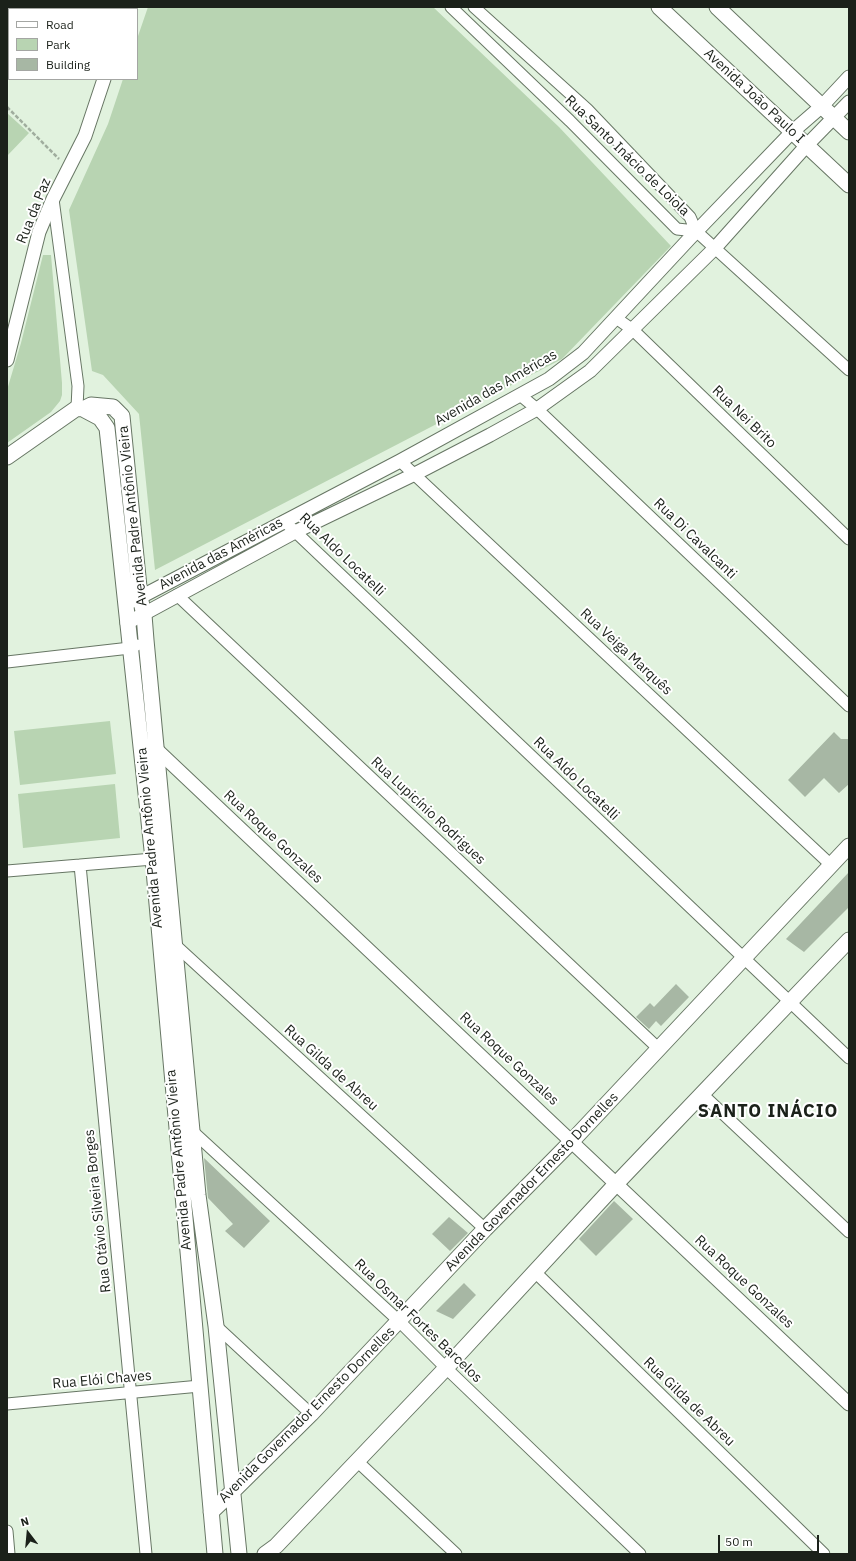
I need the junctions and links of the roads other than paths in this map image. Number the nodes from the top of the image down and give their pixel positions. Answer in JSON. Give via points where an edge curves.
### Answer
{"nodes":[{"id":1,"x":451,"y":7,"type":"edge"},
{"id":2,"x":474,"y":7,"type":"edge"},
{"id":3,"x":659,"y":7,"type":"edge"},
{"id":4,"x":717,"y":7,"type":"edge"},
{"id":5,"x":849,"y":77,"type":"edge"},
{"id":6,"x":104,"y":80,"type":"edge"},
{"id":7,"x":849,"y":102,"type":"edge"},
{"id":8,"x":822,"y":106,"type":"junction"},
{"id":9,"x":833,"y":118,"type":"junction"},
{"id":10,"x":792,"y":132,"type":"junction"},
{"id":11,"x":849,"y":132,"type":"edge"},
{"id":12,"x":807,"y":146,"type":"junction"},
{"id":13,"x":849,"y":185,"type":"edge"},
{"id":14,"x":53,"y":199,"type":"junction"},
{"id":15,"x":696,"y":232,"type":"junction"},
{"id":16,"x":715,"y":248,"type":"junction"},
{"id":17,"x":616,"y":318,"type":"junction"},
{"id":18,"x":633,"y":330,"type":"junction"},
{"id":19,"x":7,"y":356,"type":"edge"},
{"id":20,"x":849,"y":370,"type":"edge"},
{"id":21,"x":520,"y":395,"type":"junction"},
{"id":22,"x":80,"y":409,"type":"junction"},
{"id":23,"x":537,"y":409,"type":"junction"},
{"id":24,"x":7,"y":457,"type":"edge"},
{"id":25,"x":400,"y":461,"type":"junction"},
{"id":26,"x":415,"y":474,"type":"junction"},
{"id":27,"x":284,"y":521,"type":"junction"},
{"id":28,"x":295,"y":532,"type":"junction"},
{"id":29,"x":849,"y":539,"type":"edge"},
{"id":30,"x":177,"y":595,"type":"junction"},
{"id":31,"x":140,"y":598,"type":"junction"},
{"id":32,"x":125,"y":604,"type":"junction"},
{"id":33,"x":144,"y":615,"type":"junction"},
{"id":34,"x":127,"y":623,"type":"junction"},
{"id":35,"x":146,"y":640,"type":"junction"},
{"id":36,"x":130,"y":648,"type":"junction"},
{"id":37,"x":7,"y":662,"type":"edge"},
{"id":38,"x":849,"y":706,"type":"edge"},
{"id":39,"x":149,"y":749,"type":"junction"},
{"id":40,"x":849,"y":846,"type":"edge"},
{"id":41,"x":159,"y":857,"type":"junction"},
{"id":42,"x":80,"y":865,"type":"junction"},
{"id":43,"x":831,"y":865,"type":"junction"},
{"id":44,"x":7,"y":871,"type":"edge"},
{"id":45,"x":158,"y":929,"type":"junction"},
{"id":46,"x":849,"y":940,"type":"edge"},
{"id":47,"x":174,"y":945,"type":"junction"},
{"id":48,"x":744,"y":959,"type":"junction"},
{"id":49,"x":790,"y":1002,"type":"junction"},
{"id":50,"x":659,"y":1049,"type":"junction"},
{"id":51,"x":849,"y":1058,"type":"edge"},
{"id":52,"x":702,"y":1094,"type":"junction"},
{"id":53,"x":175,"y":1110,"type":"junction"},
{"id":54,"x":192,"y":1130,"type":"junction"},
{"id":55,"x":572,"y":1141,"type":"junction"},
{"id":56,"x":616,"y":1184,"type":"junction"},
{"id":57,"x":485,"y":1229,"type":"junction"},
{"id":58,"x":849,"y":1232,"type":"edge"},
{"id":59,"x":534,"y":1271,"type":"junction"},
{"id":60,"x":399,"y":1321,"type":"junction"},
{"id":61,"x":216,"y":1326,"type":"junction"},
{"id":62,"x":446,"y":1368,"type":"junction"},
{"id":63,"x":200,"y":1386,"type":"junction"},
{"id":64,"x":131,"y":1393,"type":"junction"},
{"id":65,"x":7,"y":1404,"type":"edge"},
{"id":66,"x":849,"y":1404,"type":"edge"},
{"id":67,"x":311,"y":1414,"type":"junction"},
{"id":68,"x":357,"y":1461,"type":"junction"},
{"id":69,"x":232,"y":1492,"type":"junction"},
{"id":70,"x":211,"y":1512,"type":"junction"},
{"id":71,"x":7,"y":1531,"type":"edge"},
{"id":72,"x":275,"y":1551,"type":"edge"},
{"id":73,"x":9,"y":1554,"type":"edge"},
{"id":74,"x":146,"y":1554,"type":"edge"},
{"id":75,"x":215,"y":1554,"type":"edge"},
{"id":76,"x":238,"y":1554,"type":"edge"},
{"id":77,"x":456,"y":1554,"type":"edge"},
{"id":78,"x":640,"y":1554,"type":"edge"},
{"id":79,"x":824,"y":1554,"type":"edge"}],
"edges":[{"from":1,"to":15,"type":"street","name":"Rua Santo Inácio de Loiola","via":[[570,121],[677,229]]},
{"from":2,"to":15,"type":"street","name":"Rua Santo Inácio de Loiola","via":[[586,109],[690,217]]},
{"from":3,"to":10,"type":"main road","name":"Avenida João Paulo I"},
{"from":4,"to":8,"type":"main road"},
{"from":5,"to":8,"type":"street","name":"Avenida das Américas"},
{"from":6,"to":14,"type":"street","name":"Rua da Paz","via":[[85,136]]},
{"from":7,"to":9,"type":"street","name":"Avenida das Américas"},
{"from":8,"to":9,"type":"main road"},
{"from":8,"to":10,"type":"street","name":"Avenida das Américas"},
{"from":9,"to":11,"type":"main road"},
{"from":9,"to":12,"type":"street","name":"Avenida das Américas"},
{"from":10,"to":12,"type":"main road","name":"Avenida João Paulo I"},
{"from":10,"to":15,"type":"street","name":"Avenida das Américas"},
{"from":12,"to":13,"type":"main road","name":"Avenida João Paulo I"},
{"from":12,"to":16,"type":"street","name":"Avenida das Américas"},
{"from":14,"to":19,"type":"street","name":"Rua da Paz","via":[[39,232]]},
{"from":14,"to":22,"type":"street"},
{"from":15,"to":16,"type":"street"},
{"from":15,"to":17,"type":"street","name":"Avenida das Américas"},
{"from":16,"to":18,"type":"street","name":"Avenida das Américas"},
{"from":16,"to":20,"type":"street"},
{"from":17,"to":18,"type":"street","name":"Rua Nei Brito"},
{"from":17,"to":21,"type":"street","name":"Avenida das Américas","via":[[583,353],[549,379]]},
{"from":18,"to":23,"type":"street","name":"Avenida das Américas","via":[[590,371]]},
{"from":18,"to":29,"type":"street","name":"Rua Nei Brito"},
{"from":21,"to":23,"type":"street","name":"Rua Di Cavalcanti"},
{"from":21,"to":25,"type":"street","name":"Avenida das Américas"},
{"from":22,"to":24,"type":"main road"},
{"from":22,"to":31,"type":"main road","name":"Avenida Padre Antônio Vieira","via":[[92,405],[113,407],[122,416]]},
{"from":22,"to":32,"type":"main road","name":"Avenida Padre Antônio Vieira","via":[[100,418],[107,428]]},
{"from":23,"to":26,"type":"street","name":"Avenida das Américas"},
{"from":23,"to":38,"type":"street","name":"Rua Di Cavalcanti"},
{"from":25,"to":26,"type":"street","name":"Rua Veiga Marquês"},
{"from":25,"to":27,"type":"street","name":"Avenida das Américas"},
{"from":26,"to":28,"type":"street","name":"Avenida das Américas"},
{"from":26,"to":43,"type":"street","name":"Rua Veiga Marquês"},
{"from":27,"to":28,"type":"street","name":"Rua Aldo Locatelli"},
{"from":27,"to":31,"type":"street","name":"Avenida das Américas"},
{"from":28,"to":30,"type":"street","name":"Avenida das Américas"},
{"from":28,"to":48,"type":"street","name":"Rua Aldo Locatelli"},
{"from":30,"to":33,"type":"street","name":"Avenida das Américas"},
{"from":30,"to":50,"type":"street","name":"Rua Lupicínio Rodrigues"},
{"from":31,"to":32,"type":"street","name":"Avenida das Américas"},
{"from":31,"to":33,"type":"main road","name":"Avenida Padre Antônio Vieira"},
{"from":32,"to":34,"type":"main road","name":"Avenida Padre Antônio Vieira"},
{"from":33,"to":34,"type":"street","name":"Avenida das Américas"},
{"from":33,"to":35,"type":"main road","name":"Avenida Padre Antônio Vieira"},
{"from":34,"to":36,"type":"main road","name":"Avenida Padre Antônio Vieira"},
{"from":35,"to":36,"type":"street"},
{"from":35,"to":39,"type":"main road","name":"Avenida Padre Antônio Vieira"},
{"from":36,"to":37,"type":"street"},
{"from":36,"to":39,"type":"main road","name":"Avenida Padre Antônio Vieira"},
{"from":39,"to":41,"type":"main road","name":"Avenida Padre Antônio Vieira"},
{"from":39,"to":55,"type":"street","name":"Rua Roque Gonzales"},
{"from":40,"to":43,"type":"main road","name":"Avenida Governador Ernesto Dornelles"},
{"from":41,"to":42,"type":"street"},
{"from":41,"to":45,"type":"main road","name":"Avenida Padre Antônio Vieira"},
{"from":41,"to":47,"type":"main road","name":"Avenida Padre Antônio Vieira"},
{"from":42,"to":44,"type":"street"},
{"from":42,"to":64,"type":"street","name":"Rua Otávio Silveira Borges"},
{"from":43,"to":48,"type":"main road","name":"Avenida Governador Ernesto Dornelles"},
{"from":45,"to":47,"type":"street","name":"Rua Gilda de Abreu"},
{"from":45,"to":53,"type":"main road","name":"Avenida Padre Antônio Vieira"},
{"from":46,"to":49,"type":"main road"},
{"from":47,"to":54,"type":"main road","name":"Avenida Padre Antônio Vieira"},
{"from":47,"to":57,"type":"street","name":"Rua Gilda de Abreu"},
{"from":48,"to":49,"type":"street","name":"Rua Aldo Locatelli"},
{"from":48,"to":50,"type":"main road","name":"Avenida Governador Ernesto Dornelles"},
{"from":49,"to":51,"type":"street","name":"Rua Aldo Locatelli"},
{"from":49,"to":52,"type":"main road"},
{"from":50,"to":55,"type":"main road","name":"Avenida Governador Ernesto Dornelles"},
{"from":52,"to":56,"type":"main road"},
{"from":52,"to":58,"type":"street"},
{"from":53,"to":54,"type":"street","name":"Rua Osmar Fortes Barcelos"},
{"from":53,"to":63,"type":"main road","name":"Avenida Padre Antônio Vieira"},
{"from":54,"to":60,"type":"street","name":"Rua Osmar Fortes Barcelos"},
{"from":54,"to":61,"type":"main road","name":"Avenida Padre Antônio Vieira"},
{"from":55,"to":56,"type":"street","name":"Rua Roque Gonzales"},
{"from":55,"to":57,"type":"main road","name":"Avenida Governador Ernesto Dornelles"},
{"from":56,"to":59,"type":"main road"},
{"from":56,"to":66,"type":"street","name":"Rua Roque Gonzales"},
{"from":57,"to":60,"type":"main road","name":"Avenida Governador Ernesto Dornelles"},
{"from":59,"to":62,"type":"main road"},
{"from":59,"to":79,"type":"street","name":"Rua Gilda de Abreu"},
{"from":60,"to":62,"type":"street","name":"Rua Osmar Fortes Barcelos"},
{"from":60,"to":67,"type":"main road","name":"Avenida Governador Ernesto Dornelles"},
{"from":61,"to":67,"type":"street"},
{"from":61,"to":69,"type":"main road","name":"Avenida Padre Antônio Vieira"},
{"from":62,"to":68,"type":"main road"},
{"from":62,"to":78,"type":"street","name":"Rua Osmar Fortes Barcelos"},
{"from":63,"to":64,"type":"street","name":"Rua Elói Chaves"},
{"from":63,"to":70,"type":"main road","name":"Avenida Padre Antônio Vieira"},
{"from":64,"to":65,"type":"street","name":"Rua Elói Chaves"},
{"from":64,"to":74,"type":"street","name":"Rua Otávio Silveira Borges"},
{"from":67,"to":69,"type":"main road","name":"Avenida Governador Ernesto Dornelles"},
{"from":68,"to":72,"type":"main road"},
{"from":68,"to":77,"type":"street"},
{"from":69,"to":70,"type":"main road","name":"Avenida Governador Ernesto Dornelles"},
{"from":69,"to":76,"type":"main road","name":"Avenida Padre Antônio Vieira"},
{"from":70,"to":75,"type":"main road","name":"Avenida Padre Antônio Vieira"},
{"from":71,"to":73,"type":"street"}]}
